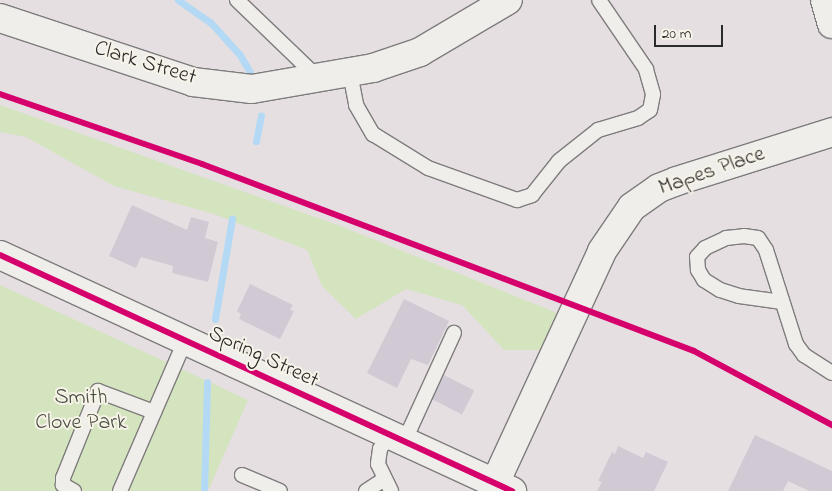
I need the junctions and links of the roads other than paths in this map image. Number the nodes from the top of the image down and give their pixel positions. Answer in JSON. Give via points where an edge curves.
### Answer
{"nodes":[{"id":1,"x":237,"y":0,"type":"edge"},
{"id":2,"x":508,"y":0,"type":"edge"},
{"id":3,"x":599,"y":0,"type":"edge"},
{"id":4,"x":0,"y":18,"type":"edge"},
{"id":5,"x":350,"y":73,"type":"junction"},
{"id":6,"x":306,"y":81,"type":"junction"},
{"id":7,"x":832,"y":132,"type":"edge"},
{"id":8,"x":0,"y":255,"type":"edge"},
{"id":9,"x":782,"y":302,"type":"junction"},
{"id":10,"x":454,"y":333,"type":"dead end"},
{"id":11,"x":185,"y":341,"type":"junction"},
{"id":12,"x":832,"y":373,"type":"edge"},
{"id":13,"x":154,"y":412,"type":"junction"},
{"id":14,"x":397,"y":438,"type":"junction"},
{"id":15,"x":242,"y":475,"type":"dead end"},
{"id":16,"x":387,"y":486,"type":"edge"},
{"id":17,"x":503,"y":487,"type":"edge"},
{"id":18,"x":74,"y":491,"type":"edge"},
{"id":19,"x":120,"y":491,"type":"edge"},
{"id":20,"x":280,"y":491,"type":"edge"},
{"id":21,"x":366,"y":491,"type":"edge"}],
"edges":[{"from":1,"to":6,"type":"lane"},
{"from":2,"to":5,"type":"street","name":"Clark Street","via":[[420,52]]},
{"from":3,"to":5,"type":"lane","via":[[646,69],[653,94],[650,110],[638,118],[598,130],[559,161],[532,195],[517,200],[428,168],[373,134],[356,105]]},
{"from":4,"to":6,"type":"street","name":"Clark Street","via":[[193,82],[252,89]]},
{"from":5,"to":6,"type":"street","name":"Clark Street"},
{"from":7,"to":17,"type":"street","name":"Mapes Place","via":[[677,181],[641,198],[632,207],[602,252]]},
{"from":8,"to":11,"type":"street","name":"Spring Street"},
{"from":9,"to":9,"type":"lane","via":[[766,250],[758,238],[726,238],[705,248],[697,257],[698,270],[704,280],[720,290]]},
{"from":9,"to":12,"type":"lane","via":[[796,344],[804,355]]},
{"from":10,"to":14,"type":"lane"},
{"from":11,"to":13,"type":"lane"},
{"from":11,"to":14,"type":"street","name":"Spring Street"},
{"from":13,"to":18,"type":"lane","via":[[106,391],[98,391],[63,478],[63,485]]},
{"from":13,"to":19,"type":"lane"},
{"from":14,"to":16,"type":"lane","via":[[378,458]]},
{"from":14,"to":17,"type":"street","name":"Spring Street"},
{"from":15,"to":20,"type":"lane"},
{"from":16,"to":21,"type":"lane"}]}
